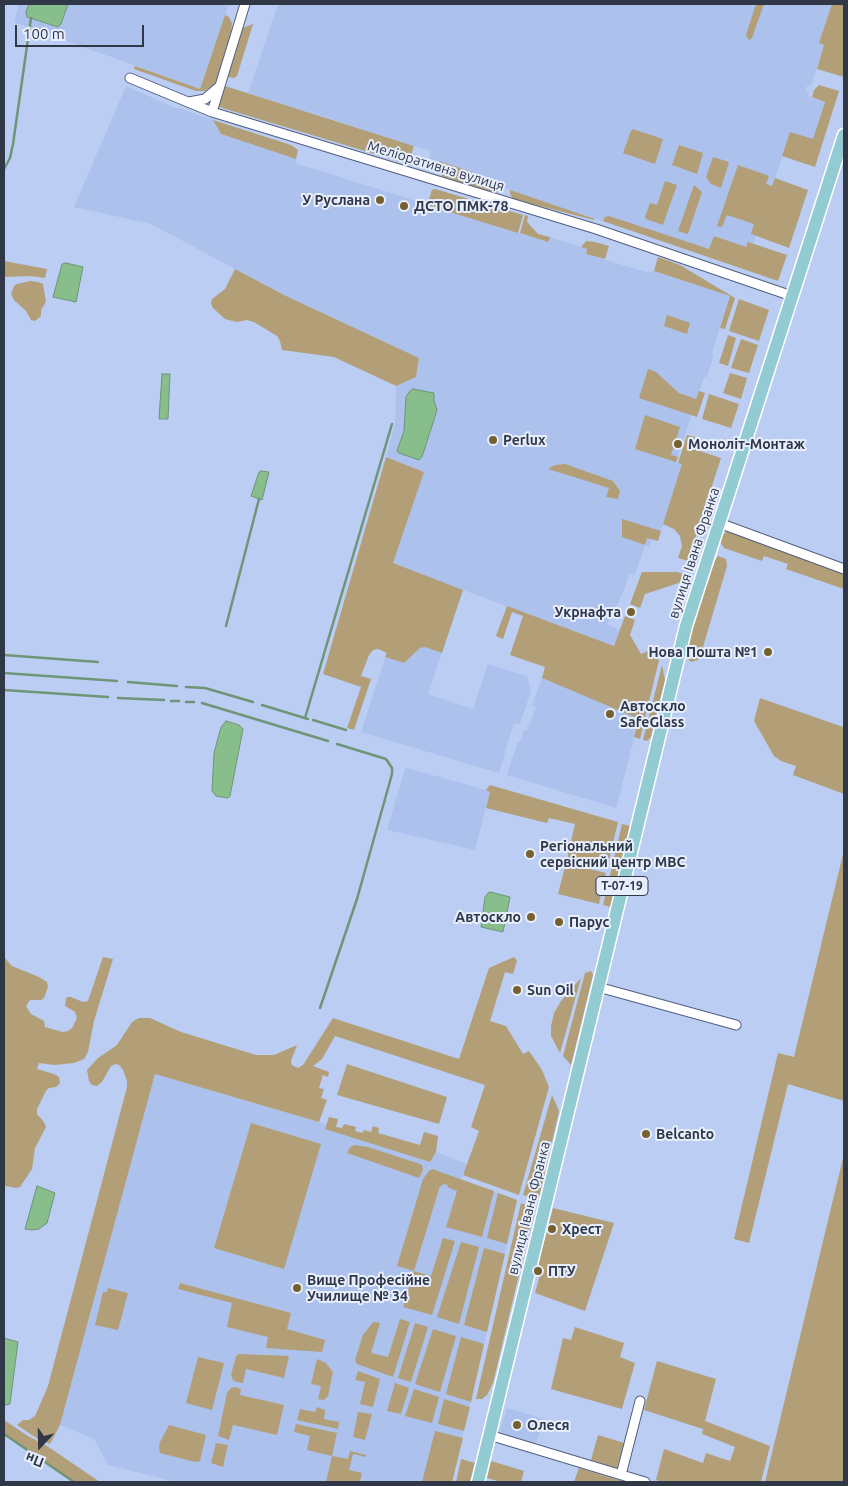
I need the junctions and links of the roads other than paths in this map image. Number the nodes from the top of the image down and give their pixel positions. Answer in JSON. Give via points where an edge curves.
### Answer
{"nodes":[{"id":1,"x":245,"y":4,"type":"edge"},
{"id":2,"x":130,"y":78,"type":"dead end"},
{"id":3,"x":219,"y":87,"type":"junction"},
{"id":4,"x":188,"y":102,"type":"junction"},
{"id":5,"x":212,"y":112,"type":"junction"},
{"id":6,"x":844,"y":135,"type":"edge"},
{"id":7,"x":792,"y":296,"type":"junction"},
{"id":8,"x":718,"y":523,"type":"junction"},
{"id":9,"x":844,"y":569,"type":"edge"},
{"id":10,"x":598,"y":987,"type":"junction"},
{"id":11,"x":736,"y":1025,"type":"dead end"},
{"id":12,"x":640,"y":1402,"type":"dead end"},
{"id":13,"x":489,"y":1435,"type":"junction"},
{"id":14,"x":621,"y":1475,"type":"junction"},
{"id":15,"x":478,"y":1482,"type":"edge"},
{"id":16,"x":644,"y":1482,"type":"edge"}],
"edges":[{"from":1,"to":3,"type":"street"},
{"from":2,"to":4,"type":"street","name":"Меліоративна вулиця"},
{"from":3,"to":4,"type":"street","via":[[205,99]]},
{"from":3,"to":5,"type":"street"},
{"from":4,"to":5,"type":"street","name":"Меліоративна вулиця"},
{"from":5,"to":7,"type":"street","name":"Меліоративна вулиця","via":[[596,230]]},
{"from":6,"to":7,"type":"main road","name":"вулиця Івана Франка","number":"Т-07-19"},
{"from":7,"to":8,"type":"main road","name":"вулиця Івана Франка","number":"Т-07-19"},
{"from":8,"to":9,"type":"street"},
{"from":8,"to":10,"type":"main road","name":"вулиця Івана Франка","number":"Т-07-19","via":[[677,662]]},
{"from":10,"to":11,"type":"street"},
{"from":10,"to":13,"type":"main road","name":"вулиця Івана Франка","number":"Т-07-19"},
{"from":12,"to":14,"type":"street"},
{"from":13,"to":14,"type":"street"},
{"from":13,"to":15,"type":"main road","name":"вулиця Івана Франка","number":"Т-07-19"},
{"from":14,"to":16,"type":"street"}]}
